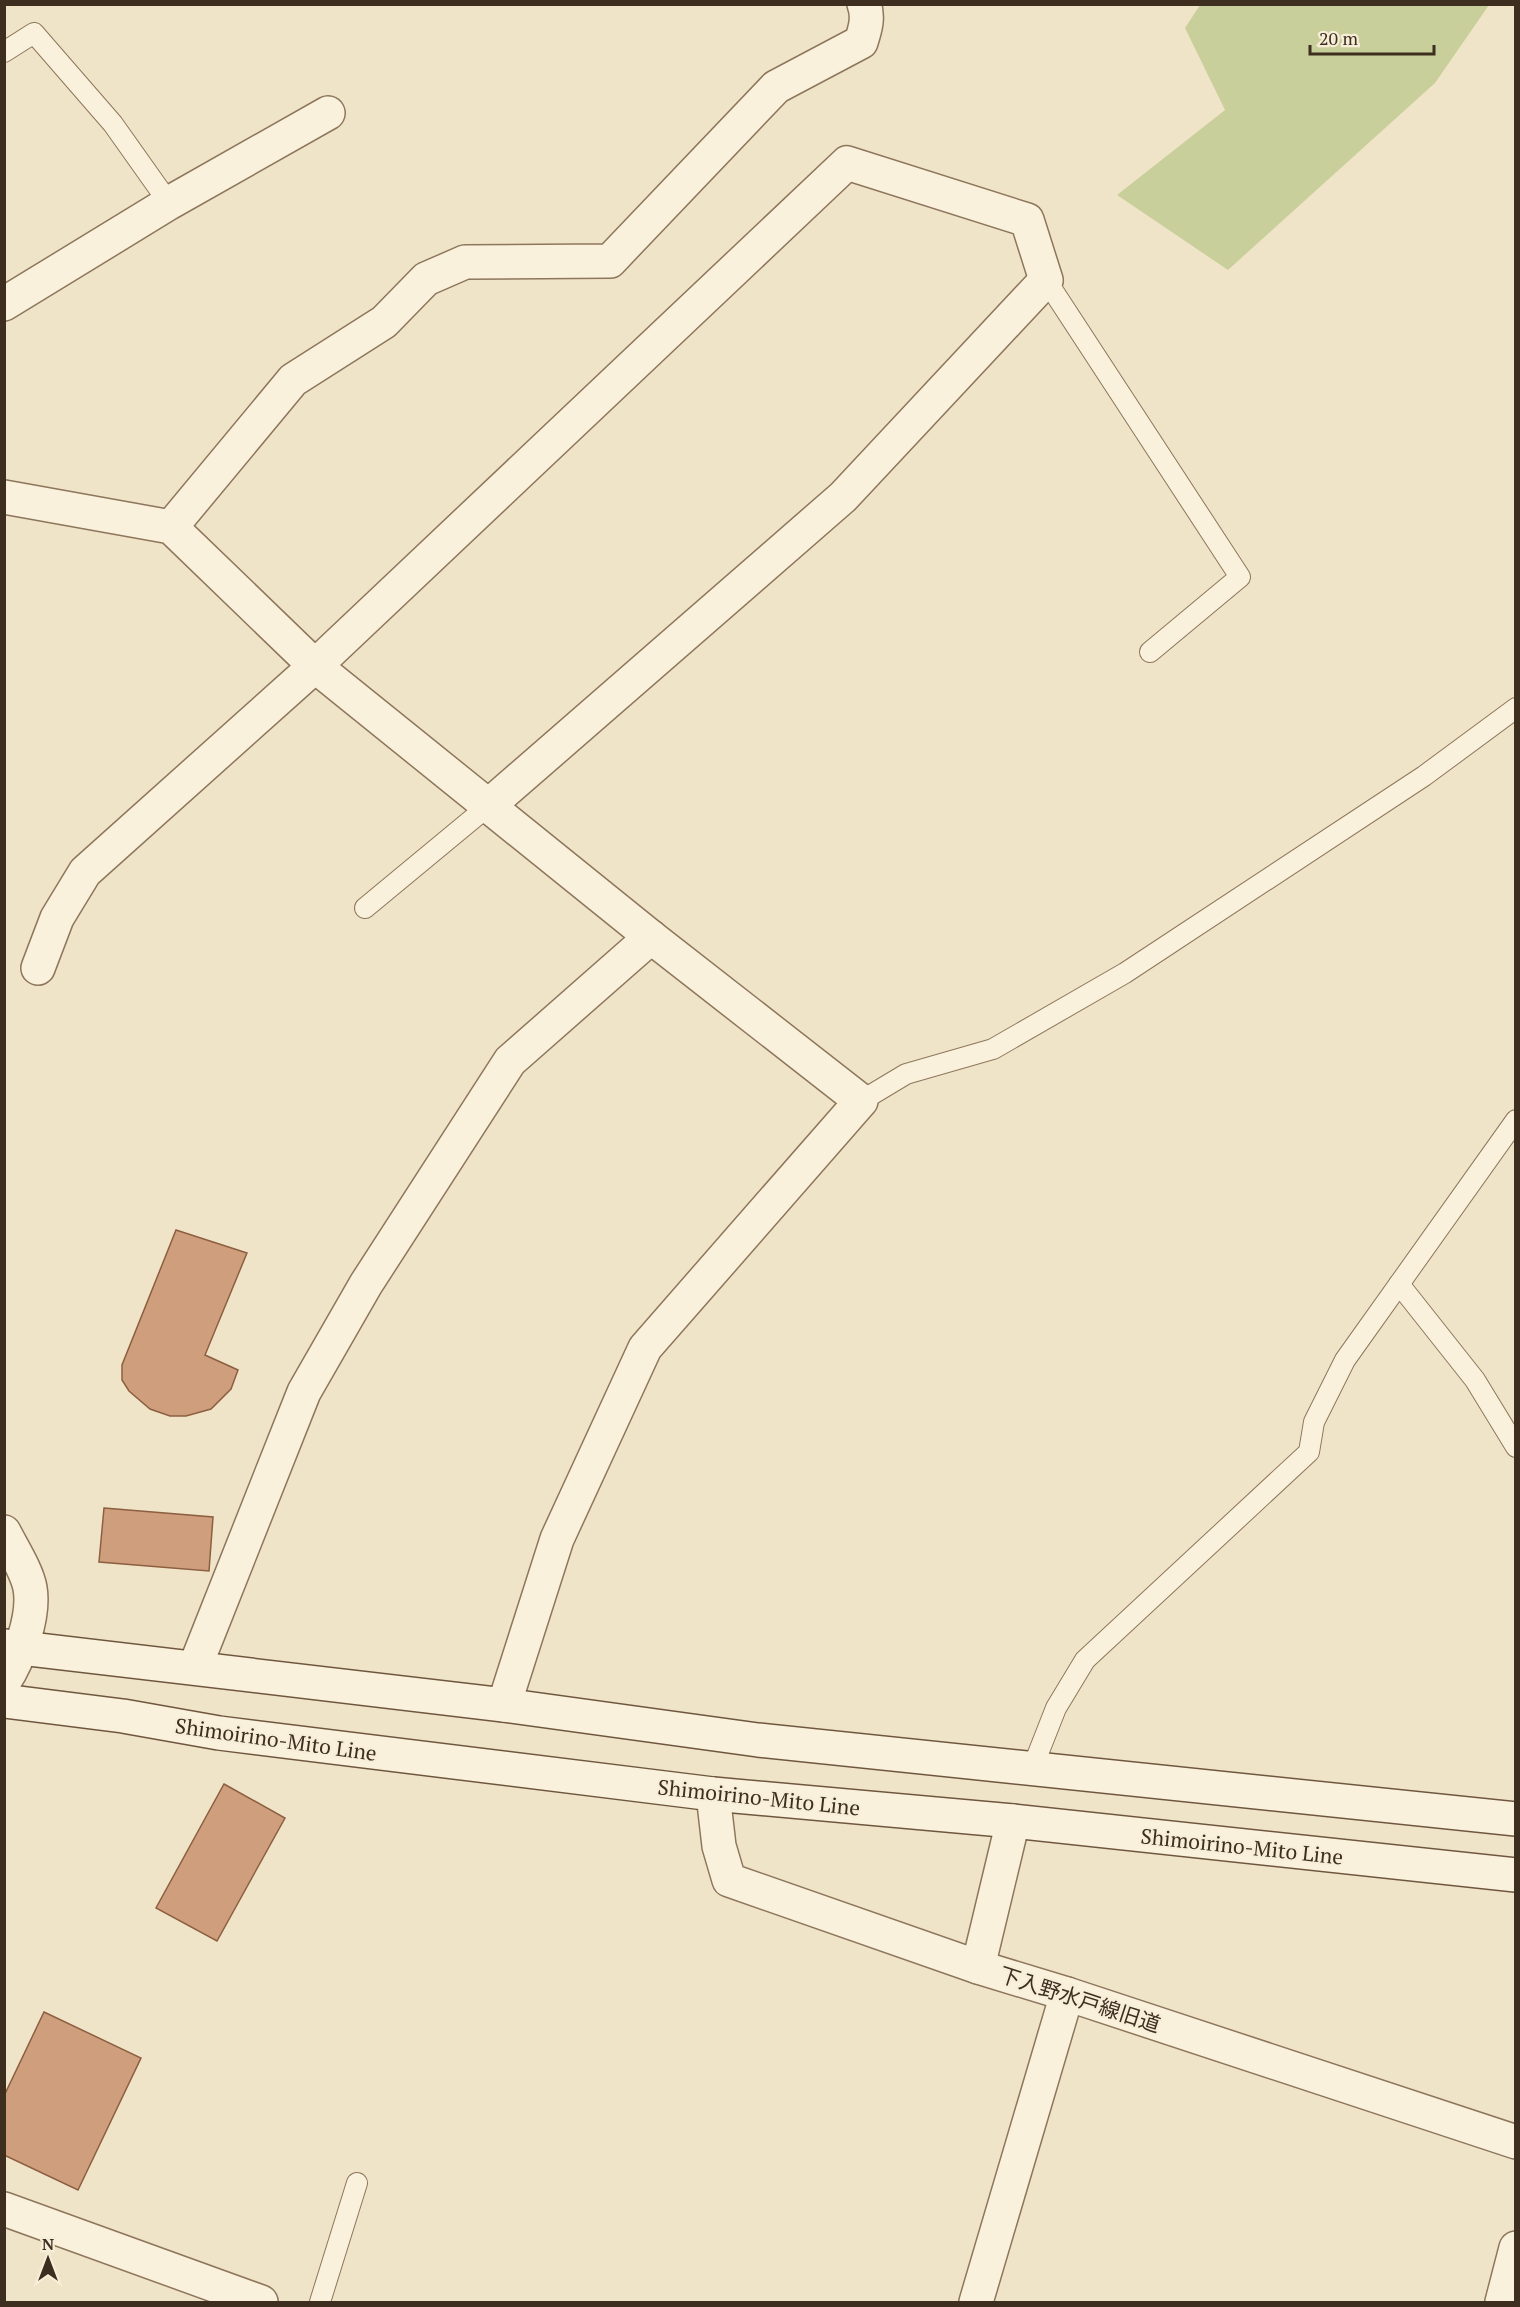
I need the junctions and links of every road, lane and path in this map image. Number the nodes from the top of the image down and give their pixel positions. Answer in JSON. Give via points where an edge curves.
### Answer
{"nodes":[{"id":1,"x":864,"y":4,"type":"edge"},
{"id":2,"x":4,"y":52,"type":"edge"},
{"id":3,"x":328,"y":113,"type":"dead end"},
{"id":4,"x":169,"y":203,"type":"junction"},
{"id":5,"x":1046,"y":280,"type":"junction"},
{"id":6,"x":4,"y":304,"type":"edge"},
{"id":7,"x":4,"y":497,"type":"edge"},
{"id":8,"x":171,"y":527,"type":"junction"},
{"id":9,"x":1150,"y":652,"type":"dead end"},
{"id":10,"x":315,"y":666,"type":"junction"},
{"id":11,"x":1515,"y":708,"type":"edge"},
{"id":12,"x":487,"y":807,"type":"junction"},
{"id":13,"x":365,"y":908,"type":"dead end"},
{"id":14,"x":651,"y":937,"type":"junction"},
{"id":15,"x":38,"y":968,"type":"dead end"},
{"id":16,"x":861,"y":1101,"type":"junction"},
{"id":17,"x":1515,"y":1120,"type":"edge"},
{"id":18,"x":1399,"y":1284,"type":"junction"},
{"id":19,"x":1515,"y":1447,"type":"edge"},
{"id":20,"x":4,"y":1532,"type":"edge"},
{"id":21,"x":13,"y":1647,"type":"edge"},
{"id":22,"x":195,"y":1667,"type":"junction"},
{"id":23,"x":4,"y":1682,"type":"edge"},
{"id":24,"x":4,"y":1701,"type":"edge"},
{"id":25,"x":504,"y":1705,"type":"junction"},
{"id":26,"x":1032,"y":1769,"type":"junction"},
{"id":27,"x":713,"y":1794,"type":"junction"},
{"id":28,"x":1515,"y":1819,"type":"edge"},
{"id":29,"x":1013,"y":1821,"type":"junction"},
{"id":30,"x":1515,"y":1875,"type":"edge"},
{"id":31,"x":978,"y":1967,"type":"junction"},
{"id":32,"x":1067,"y":1994,"type":"junction"},
{"id":33,"x":1515,"y":2142,"type":"edge"},
{"id":34,"x":357,"y":2183,"type":"dead end"},
{"id":35,"x":4,"y":2209,"type":"edge"},
{"id":36,"x":1515,"y":2248,"type":"edge"},
{"id":37,"x":218,"y":2295,"type":"edge"},
{"id":38,"x":261,"y":2302,"type":"edge"},
{"id":39,"x":320,"y":2302,"type":"edge"},
{"id":40,"x":976,"y":2302,"type":"edge"},
{"id":41,"x":1502,"y":2302,"type":"edge"}],
"edges":[{"from":1,"to":8,"type":"street","via":[[866,24],[861,42],[776,87],[610,261],[465,262],[426,279],[384,321],[293,380]]},
{"from":2,"to":4,"type":"lane","via":[[34,33],[113,124]]},
{"from":3,"to":4,"type":"street"},
{"from":4,"to":6,"type":"street"},
{"from":5,"to":9,"type":"lane","via":[[1240,577]]},
{"from":5,"to":10,"type":"street","via":[[1027,220],[847,162]]},
{"from":5,"to":12,"type":"street","via":[[843,497]]},
{"from":7,"to":8,"type":"street"},
{"from":8,"to":10,"type":"street"},
{"from":10,"to":12,"type":"street"},
{"from":10,"to":15,"type":"street","via":[[85,872],[57,918]]},
{"from":11,"to":16,"type":"lane","via":[[1424,776],[1125,973],[993,1049],[906,1074]]},
{"from":12,"to":13,"type":"lane"},
{"from":12,"to":14,"type":"street"},
{"from":14,"to":16,"type":"street"},
{"from":14,"to":22,"type":"street","via":[[510,1061],[366,1284],[304,1392]]},
{"from":16,"to":25,"type":"street","via":[[645,1348],[557,1539]]},
{"from":17,"to":18,"type":"lane"},
{"from":18,"to":19,"type":"lane","via":[[1475,1380]]},
{"from":18,"to":26,"type":"lane","via":[[1345,1360],[1314,1422],[1309,1452],[1085,1660],[1056,1708]]},
{"from":20,"to":21,"type":"street","via":[[30,1586],[32,1603]]},
{"from":21,"to":22,"type":"street"},
{"from":21,"to":23,"type":"street","via":[[16,1664]]},
{"from":22,"to":25,"type":"street"},
{"from":24,"to":27,"type":"street","name":"Shimoirino-Mito Line","via":[[219,1733]]},
{"from":25,"to":26,"type":"street","via":[[759,1740]]},
{"from":26,"to":28,"type":"street"},
{"from":27,"to":29,"type":"street","name":"Shimoirino-Mito Line"},
{"from":27,"to":31,"type":"street","name":"下入野水戸線旧道","via":[[719,1846],[729,1880]]},
{"from":29,"to":30,"type":"street","name":"Shimoirino-Mito Line"},
{"from":29,"to":31,"type":"street"},
{"from":31,"to":32,"type":"street","name":"下入野水戸線旧道"},
{"from":32,"to":33,"type":"street","name":"下入野水戸線旧道"},
{"from":32,"to":40,"type":"street"},
{"from":34,"to":39,"type":"lane"},
{"from":35,"to":37,"type":"street"},
{"from":36,"to":41,"type":"street"},
{"from":37,"to":38,"type":"street"}]}
